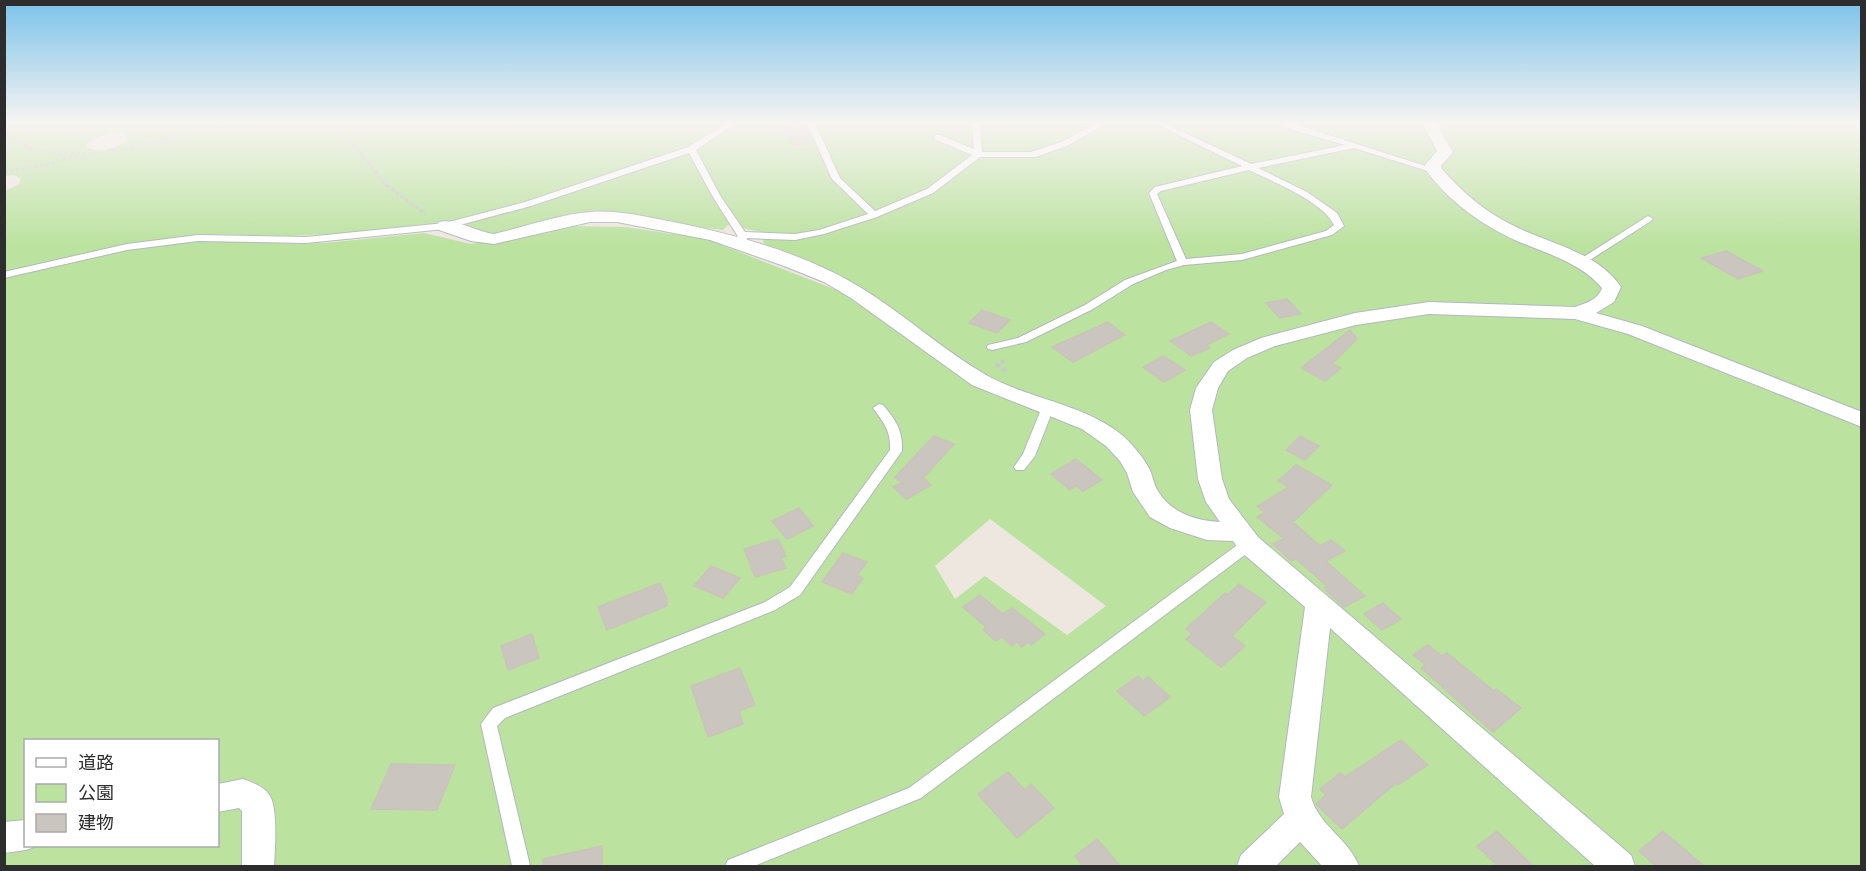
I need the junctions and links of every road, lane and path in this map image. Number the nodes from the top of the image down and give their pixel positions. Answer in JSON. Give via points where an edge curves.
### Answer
{"nodes":[{"id":1,"x":50,"y":164,"type":"edge"},
{"id":2,"x":368,"y":164,"type":"edge"},
{"id":3,"x":648,"y":164,"type":"edge"},
{"id":4,"x":699,"y":164,"type":"edge"},
{"id":5,"x":829,"y":164,"type":"edge"},
{"id":6,"x":965,"y":164,"type":"edge"},
{"id":7,"x":1243,"y":164,"type":"edge"},
{"id":8,"x":1267,"y":164,"type":"edge"},
{"id":9,"x":1413,"y":164,"type":"edge"},
{"id":10,"x":1435,"y":164,"type":"edge"},
{"id":11,"x":1250,"y":167,"type":"junction"},
{"id":12,"x":1434,"y":170,"type":"junction"},
{"id":13,"x":4,"y":172,"type":"edge"},
{"id":14,"x":874,"y":215,"type":"junction"},
{"id":15,"x":1648,"y":219,"type":"dead end"},
{"id":16,"x":448,"y":226,"type":"junction"},
{"id":17,"x":742,"y":239,"type":"junction"},
{"id":18,"x":1183,"y":262,"type":"junction"},
{"id":19,"x":1579,"y":263,"type":"junction"},
{"id":20,"x":4,"y":275,"type":"edge"},
{"id":21,"x":1576,"y":313,"type":"junction"},
{"id":22,"x":992,"y":347,"type":"dead end"},
{"id":23,"x":1017,"y":353,"type":"dead end"},
{"id":24,"x":1014,"y":377,"type":"dead end"},
{"id":25,"x":1048,"y":407,"type":"junction"},
{"id":26,"x":879,"y":408,"type":"dead end"},
{"id":27,"x":1862,"y":420,"type":"edge"},
{"id":28,"x":1020,"y":467,"type":"dead end"},
{"id":29,"x":1243,"y":538,"type":"junction"},
{"id":30,"x":1319,"y":603,"type":"junction"},
{"id":31,"x":219,"y":798,"type":"edge"},
{"id":32,"x":1301,"y":819,"type":"junction"},
{"id":33,"x":24,"y":835,"type":"edge"},
{"id":34,"x":4,"y":838,"type":"edge"},
{"id":35,"x":258,"y":867,"type":"edge"},
{"id":36,"x":521,"y":867,"type":"edge"},
{"id":37,"x":734,"y":867,"type":"edge"},
{"id":38,"x":1253,"y":867,"type":"edge"},
{"id":39,"x":1343,"y":867,"type":"edge"},
{"id":40,"x":1620,"y":867,"type":"edge"}],
"edges":[{"from":1,"to":13,"type":"path"},
{"from":2,"to":16,"type":"path","via":[[419,211]]},
{"from":3,"to":16,"type":"lane"},
{"from":4,"to":17,"type":"lane"},
{"from":5,"to":14,"type":"lane","via":[[836,178]]},
{"from":6,"to":14,"type":"lane","via":[[930,191]]},
{"from":7,"to":11,"type":"lane"},
{"from":8,"to":11,"type":"lane"},
{"from":9,"to":12,"type":"lane"},
{"from":10,"to":12,"type":"street"},
{"from":11,"to":18,"type":"lane","via":[[1153,193]]},
{"from":11,"to":18,"type":"lane","via":[[1304,194],[1334,215],[1339,226],[1329,233],[1257,254]]},
{"from":12,"to":19,"type":"street","via":[[1492,222]]},
{"from":14,"to":17,"type":"lane","via":[[806,235]]},
{"from":15,"to":19,"type":"lane"},
{"from":16,"to":17,"type":"street","via":[[494,239],[604,216]]},
{"from":16,"to":20,"type":"lane","via":[[306,240],[198,238],[127,248]]},
{"from":17,"to":25,"type":"street","via":[[858,294],[979,380]]},
{"from":18,"to":22,"type":"lane","via":[[1129,282],[1022,340]]},
{"from":19,"to":21,"type":"street","via":[[1600,273],[1612,287],[1610,295],[1599,305]]},
{"from":21,"to":27,"type":"street","via":[[1635,330]]},
{"from":21,"to":29,"type":"street","via":[[1429,308],[1355,319],[1240,354],[1221,367],[1207,388],[1201,410],[1210,479],[1218,502]]},
{"from":23,"to":24,"type":"path","via":[[997,364]]},
{"from":25,"to":28,"type":"lane","via":[[1029,456]]},
{"from":25,"to":29,"type":"street","via":[[1090,424],[1114,441],[1139,472],[1145,492],[1159,511],[1207,531]]},
{"from":26,"to":36,"type":"lane","via":[[895,428],[896,451],[795,591],[770,606],[499,713],[489,724]]},
{"from":29,"to":30,"type":"street"},
{"from":29,"to":37,"type":"lane","via":[[915,794]]},
{"from":30,"to":32,"type":"street","via":[[1295,797]]},
{"from":30,"to":40,"type":"street"},
{"from":31,"to":35,"type":"street","via":[[243,793],[258,804]]},
{"from":32,"to":38,"type":"street"},
{"from":32,"to":39,"type":"street"},
{"from":33,"to":34,"type":"street"}]}
